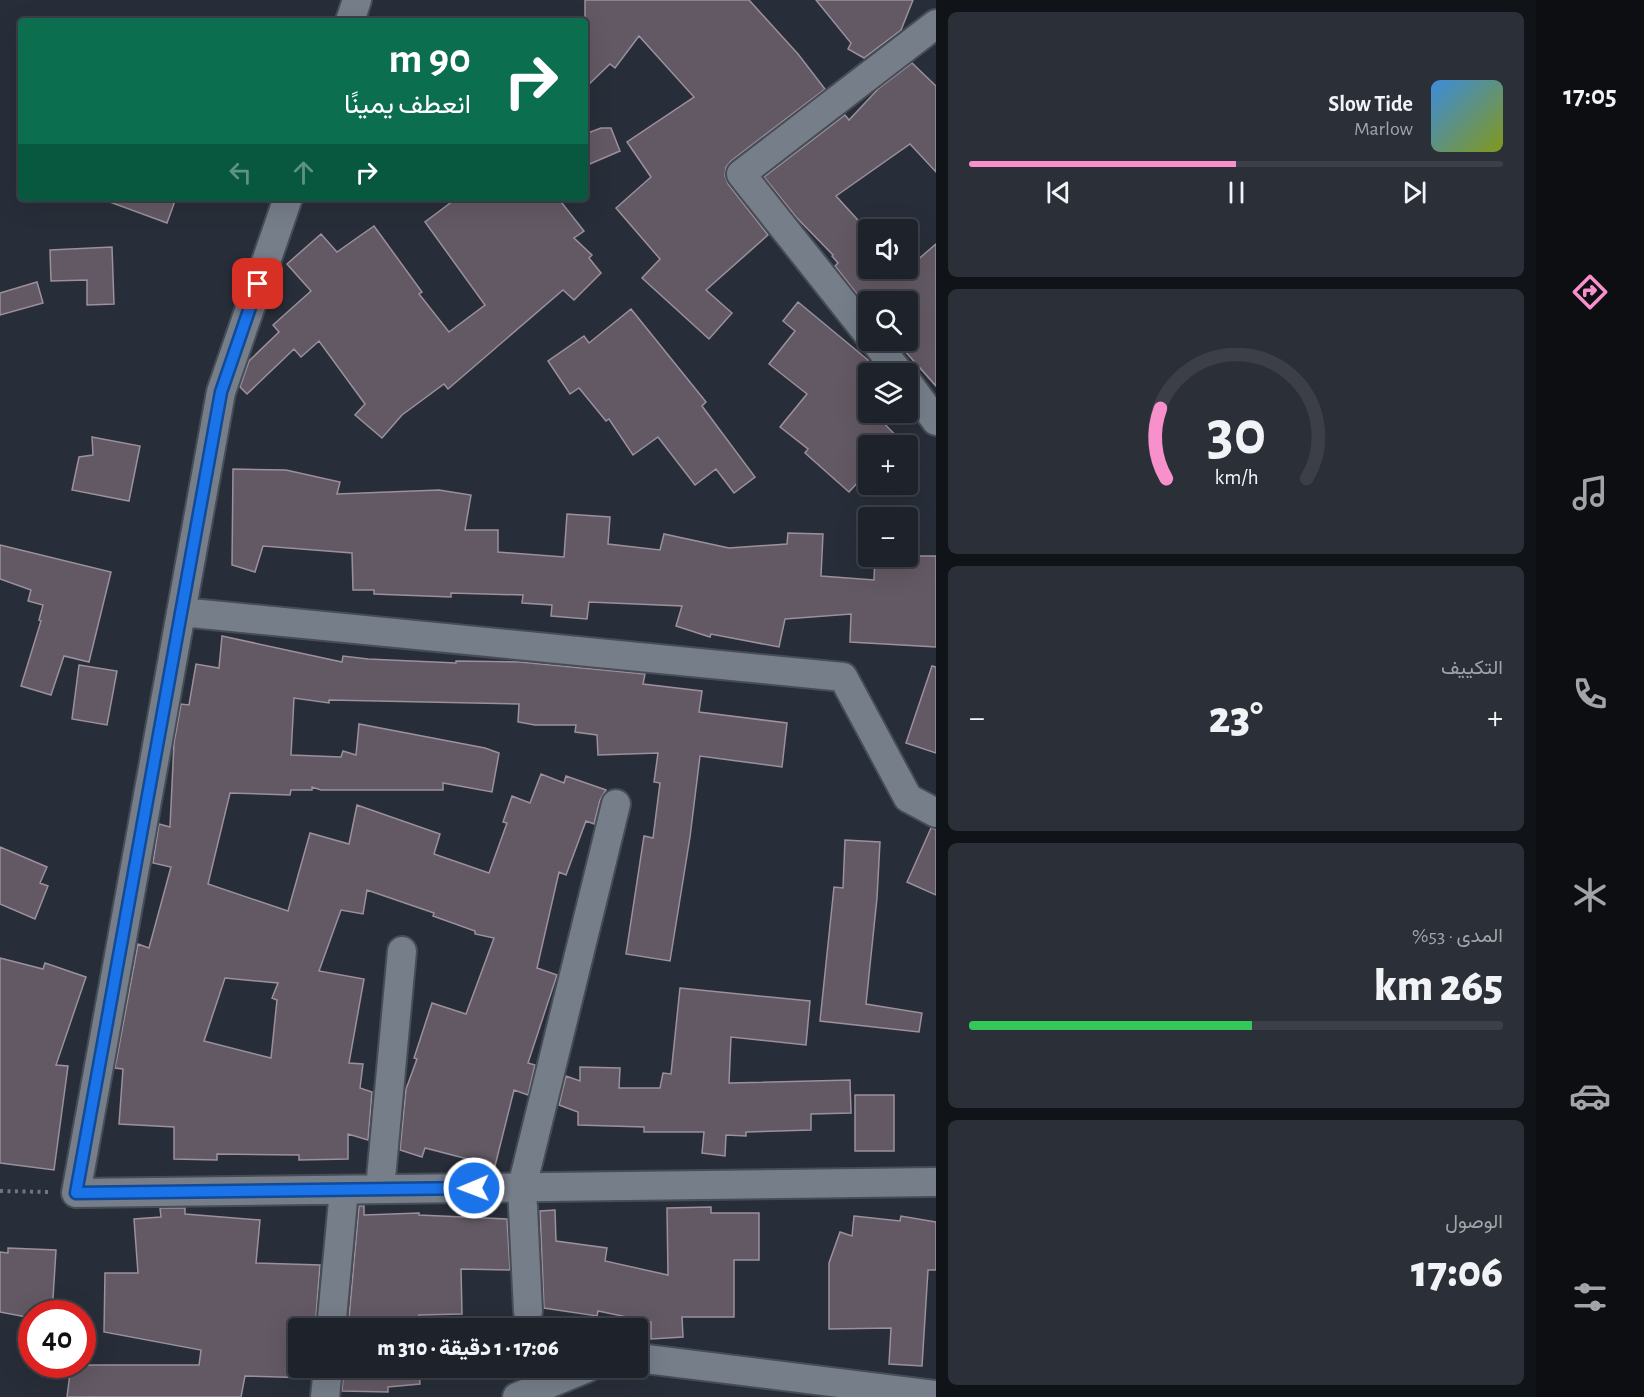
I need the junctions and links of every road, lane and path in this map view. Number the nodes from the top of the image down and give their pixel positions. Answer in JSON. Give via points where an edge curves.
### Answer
{"nodes":[{"id":1,"x":357,"y":0,"type":"edge"},
{"id":2,"x":351,"y":18,"type":"edge"},
{"id":3,"x":936,"y":24,"type":"edge"},
{"id":4,"x":287,"y":201,"type":"edge"},
{"id":5,"x":858,"y":321,"type":"edge"},
{"id":6,"x":882,"y":351,"type":"edge"},
{"id":7,"x":892,"y":363,"type":"edge"},
{"id":8,"x":918,"y":397,"type":"edge"},
{"id":9,"x":936,"y":421,"type":"edge"},
{"id":10,"x":181,"y":612,"type":"junction"},
{"id":11,"x":616,"y":804,"type":"dead end"},
{"id":12,"x":936,"y":813,"type":"edge"},
{"id":13,"x":402,"y":951,"type":"dead end"},
{"id":14,"x":936,"y":1182,"type":"edge"},
{"id":15,"x":522,"y":1187,"type":"junction"},
{"id":16,"x":380,"y":1189,"type":"junction"},
{"id":17,"x":344,"y":1190,"type":"junction"},
{"id":18,"x":0,"y":1191,"type":"edge"},
{"id":19,"x":76,"y":1193,"type":"junction"},
{"id":20,"x":528,"y":1311,"type":"dead end"},
{"id":21,"x":332,"y":1318,"type":"edge"},
{"id":22,"x":648,"y":1359,"type":"edge"},
{"id":23,"x":327,"y":1378,"type":"edge"},
{"id":24,"x":563,"y":1378,"type":"edge"},
{"id":25,"x":936,"y":1395,"type":"edge"},
{"id":26,"x":325,"y":1397,"type":"edge"},
{"id":27,"x":517,"y":1397,"type":"edge"}],
"edges":[{"from":1,"to":2,"type":"street"},
{"from":3,"to":5,"type":"street","via":[[741,174]]},
{"from":4,"to":10,"type":"street","via":[[221,392]]},
{"from":6,"to":7,"type":"street"},
{"from":8,"to":9,"type":"street"},
{"from":10,"to":12,"type":"street","via":[[843,677],[908,798]]},
{"from":10,"to":19,"type":"street"},
{"from":11,"to":15,"type":"street"},
{"from":13,"to":16,"type":"street"},
{"from":14,"to":15,"type":"street"},
{"from":15,"to":16,"type":"street"},
{"from":15,"to":20,"type":"street"},
{"from":16,"to":17,"type":"street"},
{"from":17,"to":19,"type":"street"},
{"from":17,"to":21,"type":"street"},
{"from":18,"to":19,"type":"path"},
{"from":22,"to":25,"type":"street"},
{"from":23,"to":26,"type":"street"},
{"from":24,"to":27,"type":"street"}]}
